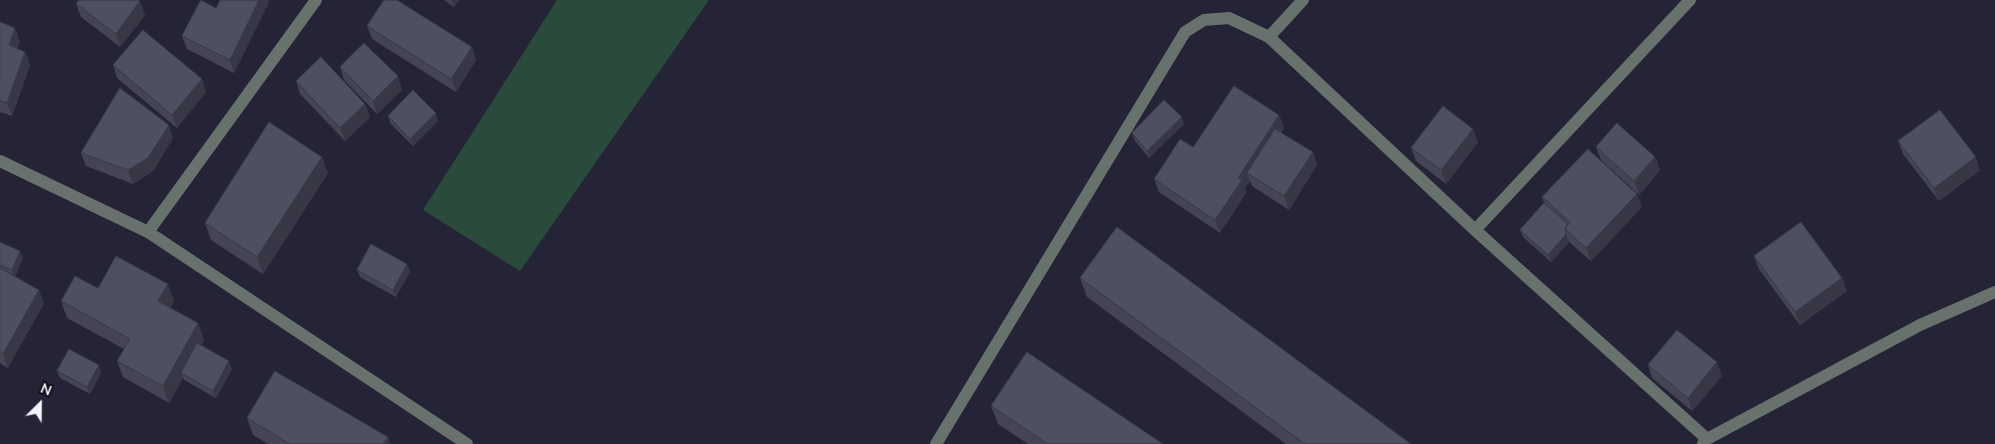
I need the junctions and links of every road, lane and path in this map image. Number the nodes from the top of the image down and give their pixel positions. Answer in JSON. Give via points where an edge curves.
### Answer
{"nodes":[{"id":1,"x":316,"y":0,"type":"edge"},
{"id":2,"x":1303,"y":0,"type":"edge"},
{"id":3,"x":1690,"y":0,"type":"edge"},
{"id":4,"x":1269,"y":37,"type":"junction"},
{"id":5,"x":0,"y":161,"type":"edge"},
{"id":6,"x":1475,"y":230,"type":"junction"},
{"id":7,"x":148,"y":232,"type":"junction"},
{"id":8,"x":1995,"y":292,"type":"edge"},
{"id":9,"x":1705,"y":441,"type":"edge"},
{"id":10,"x":467,"y":444,"type":"edge"},
{"id":11,"x":936,"y":444,"type":"edge"}],
"edges":[{"from":1,"to":7,"type":"street"},
{"from":2,"to":4,"type":"street"},
{"from":3,"to":6,"type":"street"},
{"from":4,"to":6,"type":"street"},
{"from":4,"to":11,"type":"street","via":[[1229,18],[1204,20],[1185,32]]},
{"from":5,"to":7,"type":"street"},
{"from":6,"to":9,"type":"street"},
{"from":7,"to":10,"type":"street"},
{"from":8,"to":9,"type":"street","via":[[1920,325]]}]}
